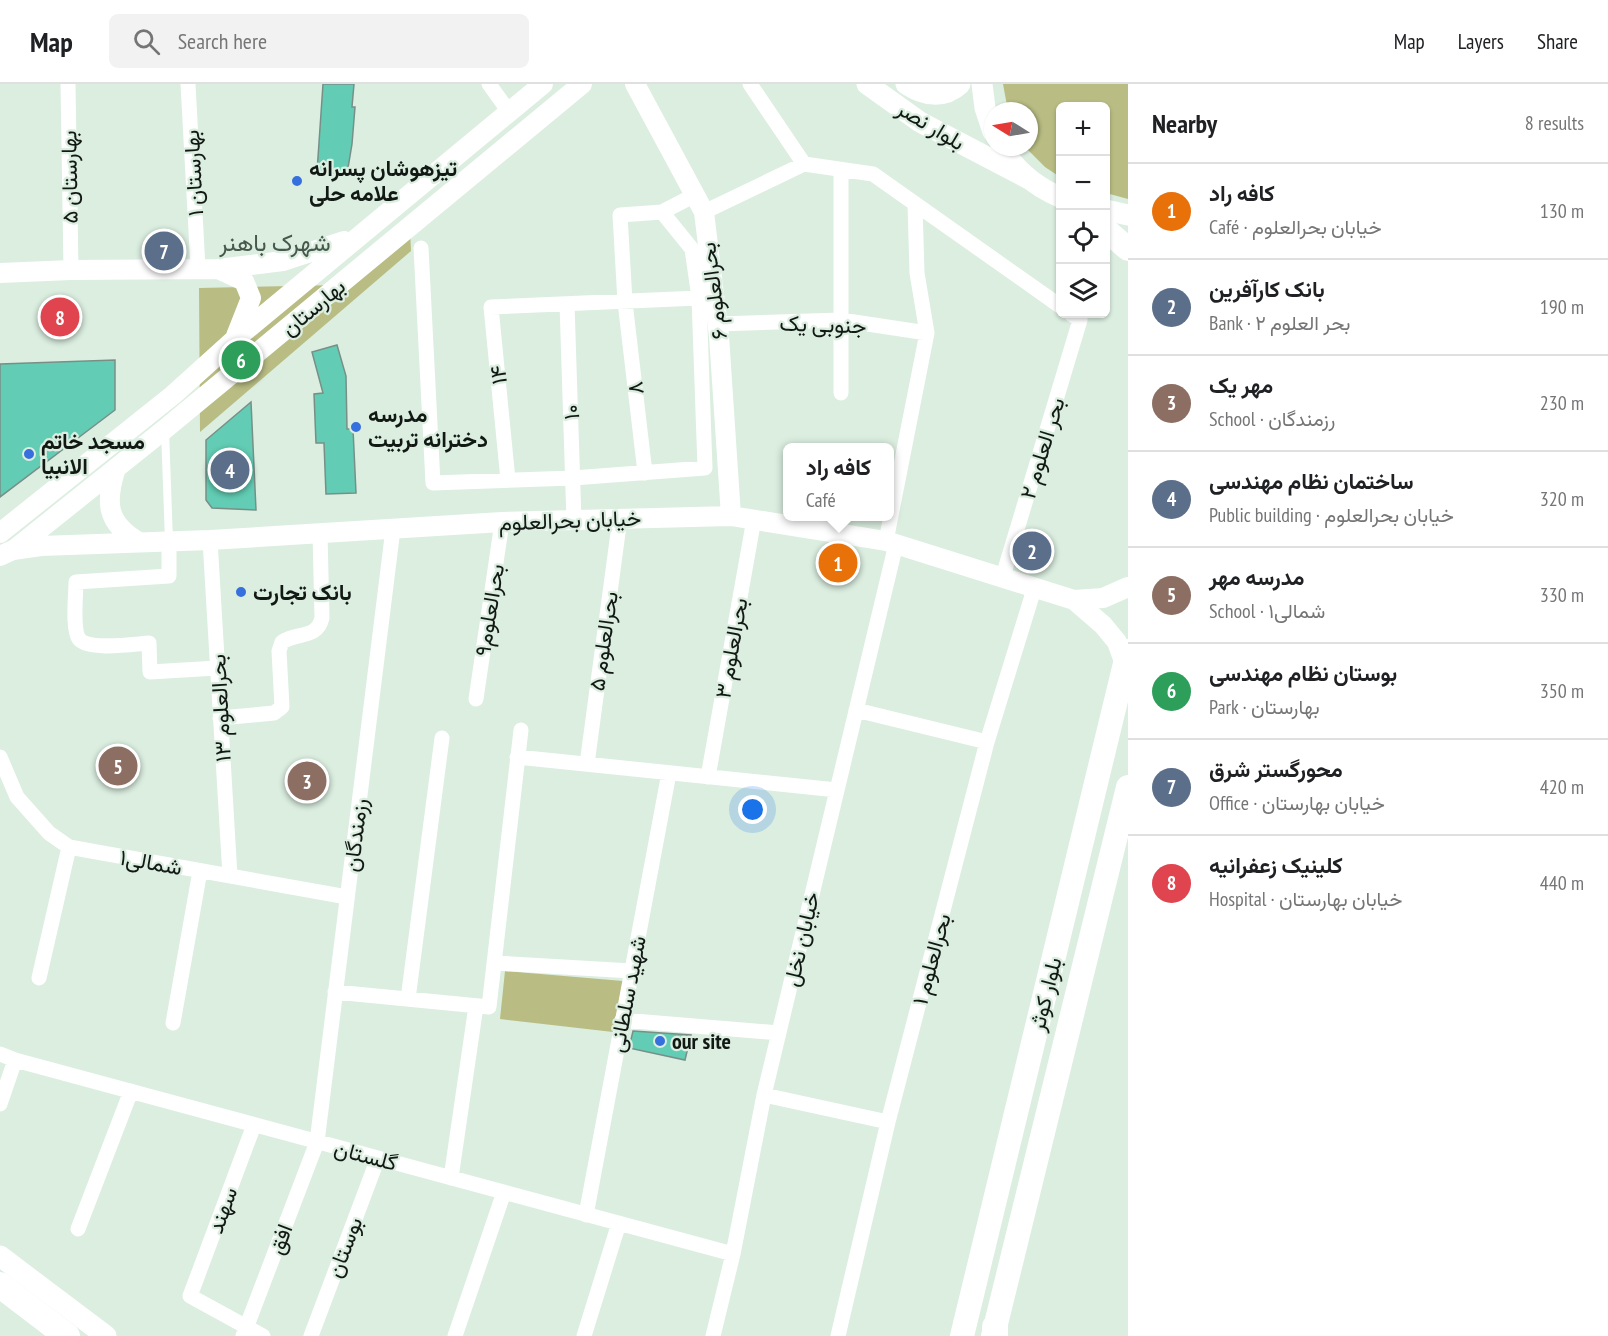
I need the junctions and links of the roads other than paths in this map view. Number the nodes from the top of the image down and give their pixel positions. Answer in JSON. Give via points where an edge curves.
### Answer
{"nodes":[{"id":1,"x":68,"y":84,"type":"edge"},
{"id":2,"x":188,"y":84,"type":"edge"},
{"id":3,"x":489,"y":84,"type":"edge"},
{"id":4,"x":543,"y":84,"type":"edge"},
{"id":5,"x":582,"y":84,"type":"edge"},
{"id":6,"x":635,"y":84,"type":"edge"},
{"id":7,"x":750,"y":84,"type":"edge"},
{"id":8,"x":867,"y":84,"type":"edge"},
{"id":9,"x":906,"y":84,"type":"edge"},
{"id":10,"x":960,"y":84,"type":"edge"},
{"id":11,"x":982,"y":84,"type":"edge"},
{"id":12,"x":984,"y":102,"type":"edge"},
{"id":13,"x":509,"y":112,"type":"junction"},
{"id":14,"x":1008,"y":156,"type":"edge"},
{"id":15,"x":804,"y":164,"type":"junction"},
{"id":16,"x":841,"y":170,"type":"junction"},
{"id":17,"x":1029,"y":179,"type":"junction"},
{"id":18,"x":1056,"y":195,"type":"edge"},
{"id":19,"x":700,"y":203,"type":"junction"},
{"id":20,"x":915,"y":204,"type":"junction"},
{"id":21,"x":1110,"y":211,"type":"edge"},
{"id":22,"x":662,"y":212,"type":"junction"},
{"id":23,"x":1128,"y":215,"type":"edge"},
{"id":24,"x":1110,"y":233,"type":"edge"},
{"id":25,"x":358,"y":236,"type":"junction"},
{"id":26,"x":421,"y":248,"type":"dead end"},
{"id":27,"x":1128,"y":249,"type":"edge"},
{"id":28,"x":208,"y":269,"type":"junction"},
{"id":29,"x":71,"y":270,"type":"junction"},
{"id":30,"x":0,"y":273,"type":"edge"},
{"id":31,"x":699,"y":298,"type":"junction"},
{"id":32,"x":625,"y":302,"type":"junction"},
{"id":33,"x":1056,"y":303,"type":"edge"},
{"id":34,"x":567,"y":304,"type":"junction"},
{"id":35,"x":1076,"y":318,"type":"edge"},
{"id":36,"x":841,"y":320,"type":"junction"},
{"id":37,"x":718,"y":324,"type":"junction"},
{"id":38,"x":927,"y":333,"type":"junction"},
{"id":39,"x":234,"y":340,"type":"junction"},
{"id":40,"x":841,"y":393,"type":"dead end"},
{"id":41,"x":173,"y":395,"type":"junction"},
{"id":42,"x":189,"y":409,"type":"junction"},
{"id":43,"x":165,"y":429,"type":"junction"},
{"id":44,"x":116,"y":468,"type":"junction"},
{"id":45,"x":645,"y":473,"type":"junction"},
{"id":46,"x":573,"y":478,"type":"junction"},
{"id":47,"x":508,"y":480,"type":"junction"},
{"id":48,"x":731,"y":516,"type":"junction"},
{"id":49,"x":620,"y":518,"type":"junction"},
{"id":50,"x":754,"y":519,"type":"junction"},
{"id":51,"x":574,"y":521,"type":"junction"},
{"id":52,"x":502,"y":522,"type":"junction"},
{"id":53,"x":393,"y":529,"type":"junction"},
{"id":54,"x":0,"y":533,"type":"edge"},
{"id":55,"x":320,"y":533,"type":"junction"},
{"id":56,"x":210,"y":540,"type":"junction"},
{"id":57,"x":169,"y":541,"type":"junction"},
{"id":58,"x":139,"y":542,"type":"junction"},
{"id":59,"x":891,"y":542,"type":"junction"},
{"id":60,"x":7,"y":553,"type":"edge"},
{"id":61,"x":1003,"y":576,"type":"junction"},
{"id":62,"x":1035,"y":586,"type":"junction"},
{"id":63,"x":1128,"y":586,"type":"edge"},
{"id":64,"x":1074,"y":600,"type":"junction"},
{"id":65,"x":1126,"y":658,"type":"edge"},
{"id":66,"x":217,"y":668,"type":"junction"},
{"id":67,"x":476,"y":699,"type":"dead end"},
{"id":68,"x":856,"y":710,"type":"junction"},
{"id":69,"x":220,"y":718,"type":"junction"},
{"id":70,"x":521,"y":730,"type":"dead end"},
{"id":71,"x":442,"y":738,"type":"dead end"},
{"id":72,"x":987,"y":742,"type":"junction"},
{"id":73,"x":0,"y":757,"type":"edge"},
{"id":74,"x":517,"y":757,"type":"junction"},
{"id":75,"x":586,"y":764,"type":"junction"},
{"id":76,"x":669,"y":773,"type":"junction"},
{"id":77,"x":708,"y":777,"type":"junction"},
{"id":78,"x":1128,"y":787,"type":"edge"},
{"id":79,"x":837,"y":790,"type":"junction"},
{"id":80,"x":69,"y":847,"type":"junction"},
{"id":81,"x":200,"y":871,"type":"junction"},
{"id":82,"x":230,"y":876,"type":"junction"},
{"id":83,"x":347,"y":897,"type":"junction"},
{"id":84,"x":495,"y":963,"type":"junction"},
{"id":85,"x":632,"y":971,"type":"junction"},
{"id":86,"x":39,"y":978,"type":"dead end"},
{"id":87,"x":335,"y":992,"type":"junction"},
{"id":88,"x":408,"y":999,"type":"junction"},
{"id":89,"x":476,"y":1006,"type":"junction"},
{"id":90,"x":622,"y":1020,"type":"junction"},
{"id":91,"x":173,"y":1023,"type":"dead end"},
{"id":92,"x":779,"y":1033,"type":"junction"},
{"id":93,"x":0,"y":1054,"type":"edge"},
{"id":94,"x":15,"y":1060,"type":"junction"},
{"id":95,"x":131,"y":1092,"type":"junction"},
{"id":96,"x":764,"y":1095,"type":"junction"},
{"id":97,"x":0,"y":1104,"type":"edge"},
{"id":98,"x":888,"y":1122,"type":"junction"},
{"id":99,"x":254,"y":1125,"type":"junction"},
{"id":100,"x":317,"y":1142,"type":"junction"},
{"id":101,"x":378,"y":1158,"type":"junction"},
{"id":102,"x":451,"y":1178,"type":"junction"},
{"id":103,"x":504,"y":1192,"type":"junction"},
{"id":104,"x":586,"y":1215,"type":"junction"},
{"id":105,"x":619,"y":1224,"type":"junction"},
{"id":106,"x":78,"y":1229,"type":"dead end"},
{"id":107,"x":733,"y":1254,"type":"junction"},
{"id":108,"x":0,"y":1256,"type":"edge"},
{"id":109,"x":0,"y":1285,"type":"edge"},
{"id":110,"x":70,"y":1328,"type":"edge"},
{"id":111,"x":961,"y":1330,"type":"edge"},
{"id":112,"x":245,"y":1331,"type":"edge"},
{"id":113,"x":994,"y":1333,"type":"edge"},
{"id":114,"x":106,"y":1336,"type":"edge"},
{"id":115,"x":263,"y":1336,"type":"edge"},
{"id":116,"x":311,"y":1336,"type":"edge"},
{"id":117,"x":455,"y":1336,"type":"edge"},
{"id":118,"x":584,"y":1336,"type":"edge"},
{"id":119,"x":713,"y":1336,"type":"edge"},
{"id":120,"x":838,"y":1336,"type":"edge"}],
"edges":[{"from":1,"to":29,"type":"street","name":"بهارستان ۵"},
{"from":2,"to":28,"type":"street","name":"بهارستان ۱"},
{"from":3,"to":13,"type":"street"},
{"from":4,"to":13,"type":"street","name":"بهارستان"},
{"from":5,"to":42,"type":"street","name":"بهارستان"},
{"from":6,"to":19,"type":"street","name":"بحرالعلوم ۶"},
{"from":7,"to":15,"type":"street"},
{"from":8,"to":17,"type":"main road","name":"بلوار نصر","via":[[920,122]]},
{"from":9,"to":10,"type":"main road","name":"بلوار نصر","via":[[934,95],[951,92]]},
{"from":11,"to":12,"type":"main road"},
{"from":13,"to":25,"type":"street","name":"بهارستان"},
{"from":14,"to":17,"type":"main road"},
{"from":15,"to":16,"type":"street"},
{"from":15,"to":19,"type":"street"},
{"from":16,"to":20,"type":"street","via":[[873,174]]},
{"from":16,"to":36,"type":"street"},
{"from":17,"to":18,"type":"main road","name":"بلوار نصر"},
{"from":19,"to":22,"type":"street"},
{"from":19,"to":37,"type":"street","name":"بحرالعلوم ۶"},
{"from":20,"to":33,"type":"street"},
{"from":20,"to":38,"type":"street","via":[[917,273]]},
{"from":21,"to":23,"type":"main road"},
{"from":22,"to":31,"type":"street","via":[[693,249]]},
{"from":22,"to":32,"type":"street","name":"۸","via":[[620,215]]},
{"from":24,"to":27,"type":"main road"},
{"from":25,"to":28,"type":"street","via":[[283,261]]},
{"from":25,"to":39,"type":"street","name":"بهارستان"},
{"from":26,"to":47,"type":"street","via":[[433,483]]},
{"from":28,"to":29,"type":"street"},
{"from":28,"to":39,"type":"street","via":[[244,281],[250,298]]},
{"from":29,"to":30,"type":"street"},
{"from":31,"to":32,"type":"street"},
{"from":31,"to":45,"type":"street","via":[[705,468]]},
{"from":32,"to":34,"type":"street"},
{"from":32,"to":45,"type":"street","name":"۸"},
{"from":34,"to":46,"type":"street","name":"۱۰"},
{"from":34,"to":47,"type":"street","name":"۱۴","via":[[491,307]]},
{"from":35,"to":61,"type":"street","name":"بحر العلوم ۲"},
{"from":36,"to":37,"type":"street","name":"جنوبی یک"},
{"from":36,"to":38,"type":"street","name":"جنوبی یک"},
{"from":36,"to":40,"type":"street"},
{"from":37,"to":48,"type":"street","name":"بحرالعلوم ۶"},
{"from":38,"to":59,"type":"street","name":"خیابان نخل"},
{"from":39,"to":41,"type":"street","name":"بهارستان"},
{"from":41,"to":42,"type":"street","via":[[174,409]]},
{"from":41,"to":54,"type":"street","name":"بهارستان"},
{"from":42,"to":43,"type":"street","name":"بهارستان"},
{"from":43,"to":44,"type":"street","name":"بهارستان"},
{"from":43,"to":57,"type":"lane"},
{"from":44,"to":58,"type":"street","via":[[108,505],[125,535]]},
{"from":44,"to":60,"type":"street","name":"بهارستان"},
{"from":45,"to":46,"type":"street"},
{"from":46,"to":47,"type":"street"},
{"from":46,"to":51,"type":"street","name":"۱۰"},
{"from":48,"to":49,"type":"street","name":"خیابان بحرالعلوم"},
{"from":48,"to":50,"type":"street","name":"خیابان بحرالعلوم"},
{"from":49,"to":51,"type":"street","name":"خیابان بحرالعلوم"},
{"from":49,"to":75,"type":"street","name":"بحرالعلوم ۵"},
{"from":50,"to":59,"type":"street","name":"خیابان بحرالعلوم"},
{"from":50,"to":77,"type":"street","name":"بحرالعلوم ۳"},
{"from":51,"to":52,"type":"street","name":"خیابان بحرالعلوم"},
{"from":52,"to":53,"type":"street","name":"خیابان بحرالعلوم"},
{"from":52,"to":67,"type":"street","name":"بحرالعلوم۹"},
{"from":53,"to":55,"type":"street","name":"خیابان بحرالعلوم"},
{"from":53,"to":83,"type":"street","name":"رزمندگان"},
{"from":55,"to":56,"type":"street","name":"خیابان بحرالعلوم"},
{"from":55,"to":69,"type":"street","via":[[322,618],[313,633],[282,642],[282,707],[274,713]]},
{"from":56,"to":57,"type":"street","name":"خیابان بحرالعلوم"},
{"from":56,"to":66,"type":"street","name":"بحرالعلوم ۱۳"},
{"from":57,"to":58,"type":"street","name":"خیابان بحرالعلوم"},
{"from":57,"to":66,"type":"street","via":[[169,576],[76,582],[76,631],[80,639],[96,646],[149,643],[150,672]]},
{"from":58,"to":60,"type":"street","name":"خیابان بحرالعلوم","via":[[41,546]]},
{"from":59,"to":61,"type":"street","name":"خیابان بحرالعلوم"},
{"from":59,"to":68,"type":"street","name":"خیابان نخل"},
{"from":61,"to":62,"type":"street","name":"خیابان بحرالعلوم"},
{"from":62,"to":64,"type":"street","name":"خیابان بحرالعلوم"},
{"from":62,"to":72,"type":"street","name":"بحرالعلوم ۱"},
{"from":63,"to":64,"type":"street","name":"خیابان بحرالعلوم","via":[[1103,598]]},
{"from":64,"to":65,"type":"street","via":[[1103,625]]},
{"from":65,"to":111,"type":"main road","name":"بلوار کوثر"},
{"from":66,"to":69,"type":"street","name":"بحرالعلوم ۱۳"},
{"from":68,"to":72,"type":"street"},
{"from":68,"to":79,"type":"street","name":"خیابان نخل"},
{"from":69,"to":82,"type":"street","name":"بحرالعلوم ۱۳"},
{"from":70,"to":74,"type":"street"},
{"from":71,"to":88,"type":"street"},
{"from":72,"to":98,"type":"street","name":"بحرالعلوم ۱"},
{"from":73,"to":80,"type":"street","name":"شمالی۱","via":[[17,797],[49,833]]},
{"from":74,"to":75,"type":"street"},
{"from":74,"to":84,"type":"street"},
{"from":75,"to":76,"type":"street"},
{"from":76,"to":77,"type":"street"},
{"from":76,"to":85,"type":"street","name":"شهید سلطانی"},
{"from":77,"to":79,"type":"street"},
{"from":78,"to":113,"type":"main road","name":"بلوار کوثر"},
{"from":79,"to":92,"type":"street","name":"خیابان نخل"},
{"from":80,"to":81,"type":"street","name":"شمالی۱"},
{"from":80,"to":86,"type":"street"},
{"from":81,"to":82,"type":"street","name":"شمالی۱"},
{"from":81,"to":91,"type":"street"},
{"from":82,"to":83,"type":"street","name":"شمالی۱"},
{"from":83,"to":87,"type":"street","name":"رزمندگان"},
{"from":84,"to":85,"type":"street"},
{"from":84,"to":89,"type":"street","via":[[489,1007]]},
{"from":85,"to":90,"type":"street","name":"شهید سلطانی"},
{"from":87,"to":88,"type":"street"},
{"from":87,"to":100,"type":"street","name":"رزمندگان"},
{"from":88,"to":89,"type":"street"},
{"from":89,"to":102,"type":"street"},
{"from":90,"to":92,"type":"street"},
{"from":90,"to":104,"type":"street","name":"شهید سلطانی"},
{"from":92,"to":96,"type":"street","name":"خیابان نخل"},
{"from":93,"to":94,"type":"street","name":"گلستان"},
{"from":94,"to":95,"type":"street","name":"گلستان"},
{"from":94,"to":97,"type":"street"},
{"from":95,"to":99,"type":"street","name":"گلستان"},
{"from":95,"to":106,"type":"street"},
{"from":96,"to":98,"type":"street"},
{"from":96,"to":107,"type":"street","name":"خیابان نخل"},
{"from":98,"to":120,"type":"street","name":"بحرالعلوم ۱"},
{"from":99,"to":100,"type":"street","name":"گلستان"},
{"from":99,"to":112,"type":"street","name":"سهند","via":[[190,1296]]},
{"from":100,"to":101,"type":"street","name":"گلستان"},
{"from":100,"to":112,"type":"street","name":"افق"},
{"from":101,"to":102,"type":"street","name":"گلستان"},
{"from":101,"to":116,"type":"street","name":"بوستان"},
{"from":102,"to":103,"type":"street","name":"گلستان"},
{"from":103,"to":104,"type":"street","name":"گلستان"},
{"from":103,"to":117,"type":"street"},
{"from":104,"to":105,"type":"street","name":"گلستان"},
{"from":105,"to":107,"type":"street","name":"گلستان"},
{"from":105,"to":118,"type":"street"},
{"from":107,"to":119,"type":"street","name":"خیابان نخل"},
{"from":108,"to":110,"type":"main road"},
{"from":109,"to":110,"type":"highway"},
{"from":110,"to":114,"type":"main road"},
{"from":112,"to":115,"type":"street"}]}
